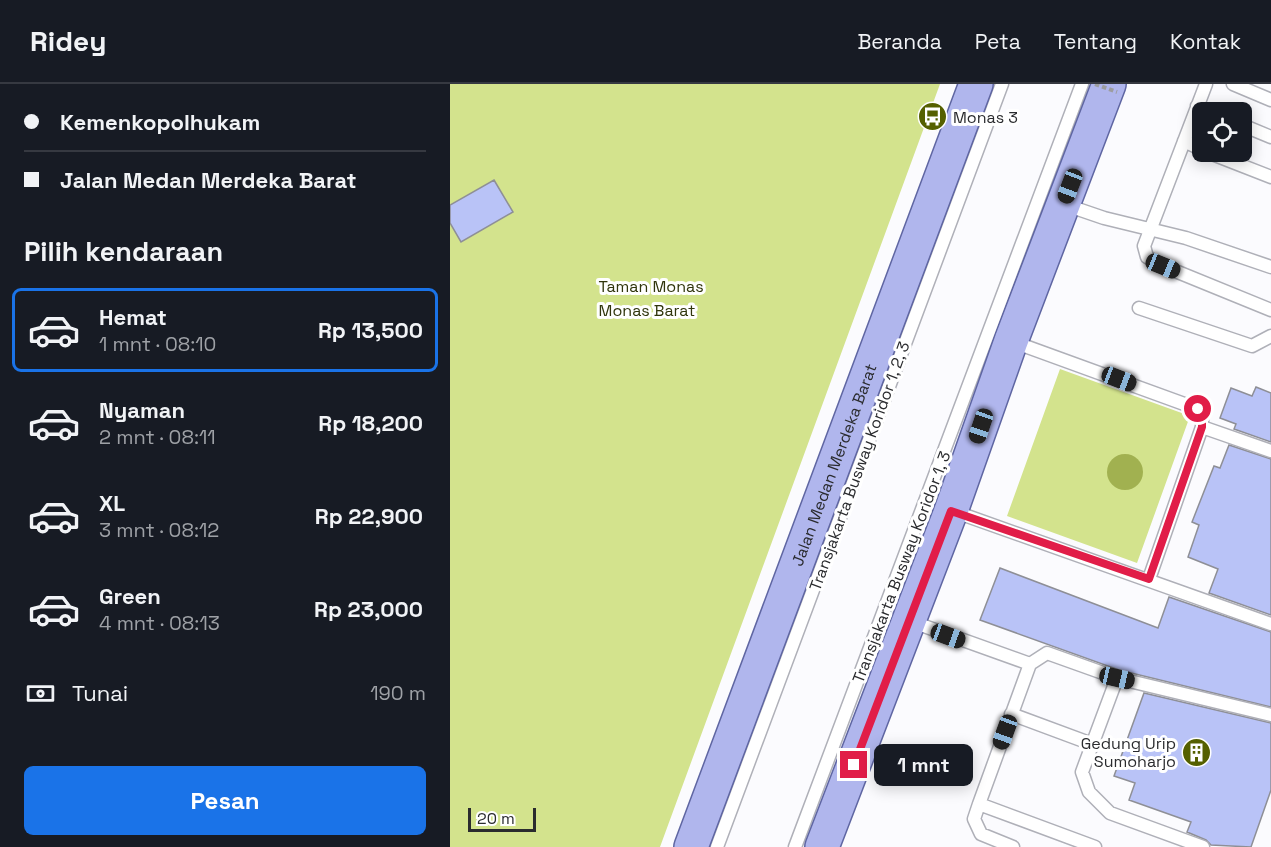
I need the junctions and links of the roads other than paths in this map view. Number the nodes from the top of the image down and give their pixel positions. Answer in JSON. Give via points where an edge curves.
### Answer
{"nodes":[{"id":1,"x":976,"y":84,"type":"edge"},
{"id":2,"x":1002,"y":84,"type":"edge"},
{"id":3,"x":1082,"y":84,"type":"edge"},
{"id":4,"x":1206,"y":84,"type":"edge"},
{"id":5,"x":1233,"y":84,"type":"edge"},
{"id":6,"x":1113,"y":88,"type":"edge"},
{"id":7,"x":1271,"y":100,"type":"edge"},
{"id":8,"x":1198,"y":102,"type":"edge"},
{"id":9,"x":1192,"y":119,"type":"edge"},
{"id":10,"x":1252,"y":129,"type":"edge"},
{"id":11,"x":1271,"y":137,"type":"edge"},
{"id":12,"x":1184,"y":141,"type":"junction"},
{"id":13,"x":1192,"y":145,"type":"edge"},
{"id":14,"x":1233,"y":162,"type":"edge"},
{"id":15,"x":1271,"y":177,"type":"edge"},
{"id":16,"x":1064,"y":205,"type":"junction"},
{"id":17,"x":1153,"y":229,"type":"junction"},
{"id":18,"x":1271,"y":267,"type":"edge"},
{"id":19,"x":1139,"y":308,"type":"dead end"},
{"id":20,"x":1271,"y":310,"type":"edge"},
{"id":21,"x":1271,"y":336,"type":"edge"},
{"id":22,"x":1011,"y":341,"type":"junction"},
{"id":23,"x":1202,"y":427,"type":"junction"},
{"id":24,"x":1271,"y":451,"type":"edge"},
{"id":25,"x":951,"y":511,"type":"junction"},
{"id":26,"x":1149,"y":579,"type":"junction"},
{"id":27,"x":909,"y":621,"type":"junction"},
{"id":28,"x":1271,"y":624,"type":"edge"},
{"id":29,"x":1030,"y":664,"type":"junction"},
{"id":30,"x":1117,"y":678,"type":"junction"},
{"id":31,"x":1011,"y":714,"type":"junction"},
{"id":32,"x":1271,"y":715,"type":"edge"},
{"id":33,"x":1092,"y":744,"type":"junction"},
{"id":34,"x":979,"y":804,"type":"junction"},
{"id":35,"x":691,"y":847,"type":"edge"},
{"id":36,"x":717,"y":847,"type":"edge"},
{"id":37,"x":795,"y":847,"type":"edge"},
{"id":38,"x":822,"y":847,"type":"edge"},
{"id":39,"x":1013,"y":847,"type":"edge"},
{"id":40,"x":1095,"y":847,"type":"edge"},
{"id":41,"x":1203,"y":847,"type":"edge"}],
"edges":[{"from":1,"to":35,"type":"main road","name":"Jalan Medan Merdeka Barat"},
{"from":2,"to":36,"type":"lane","name":"Transjakarta Busway Koridor 1, 2, 3"},
{"from":3,"to":37,"type":"lane","name":"Transjakarta Busway Koridor 1, 3"},
{"from":4,"to":8,"type":"lane"},
{"from":5,"to":7,"type":"lane"},
{"from":6,"to":16,"type":"main road"},
{"from":9,"to":12,"type":"lane"},
{"from":10,"to":11,"type":"lane"},
{"from":12,"to":13,"type":"lane"},
{"from":12,"to":17,"type":"lane"},
{"from":14,"to":15,"type":"lane"},
{"from":16,"to":17,"type":"lane"},
{"from":16,"to":22,"type":"main road"},
{"from":17,"to":18,"type":"lane"},
{"from":17,"to":20,"type":"lane","via":[[1144,246],[1147,257]]},
{"from":19,"to":21,"type":"lane","via":[[1252,346]]},
{"from":22,"to":23,"type":"lane","via":[[1198,409]]},
{"from":22,"to":25,"type":"main road"},
{"from":23,"to":24,"type":"lane"},
{"from":23,"to":26,"type":"lane"},
{"from":25,"to":26,"type":"lane"},
{"from":25,"to":27,"type":"main road"},
{"from":26,"to":28,"type":"lane"},
{"from":27,"to":29,"type":"lane"},
{"from":27,"to":38,"type":"main road"},
{"from":29,"to":30,"type":"lane","via":[[1047,653]]},
{"from":29,"to":31,"type":"lane"},
{"from":30,"to":32,"type":"lane"},
{"from":30,"to":33,"type":"lane"},
{"from":31,"to":33,"type":"lane"},
{"from":31,"to":34,"type":"lane"},
{"from":33,"to":41,"type":"lane","via":[[1082,772],[1089,792],[1110,813]]},
{"from":34,"to":39,"type":"lane","via":[[974,819],[981,834]]},
{"from":34,"to":40,"type":"lane"}]}
